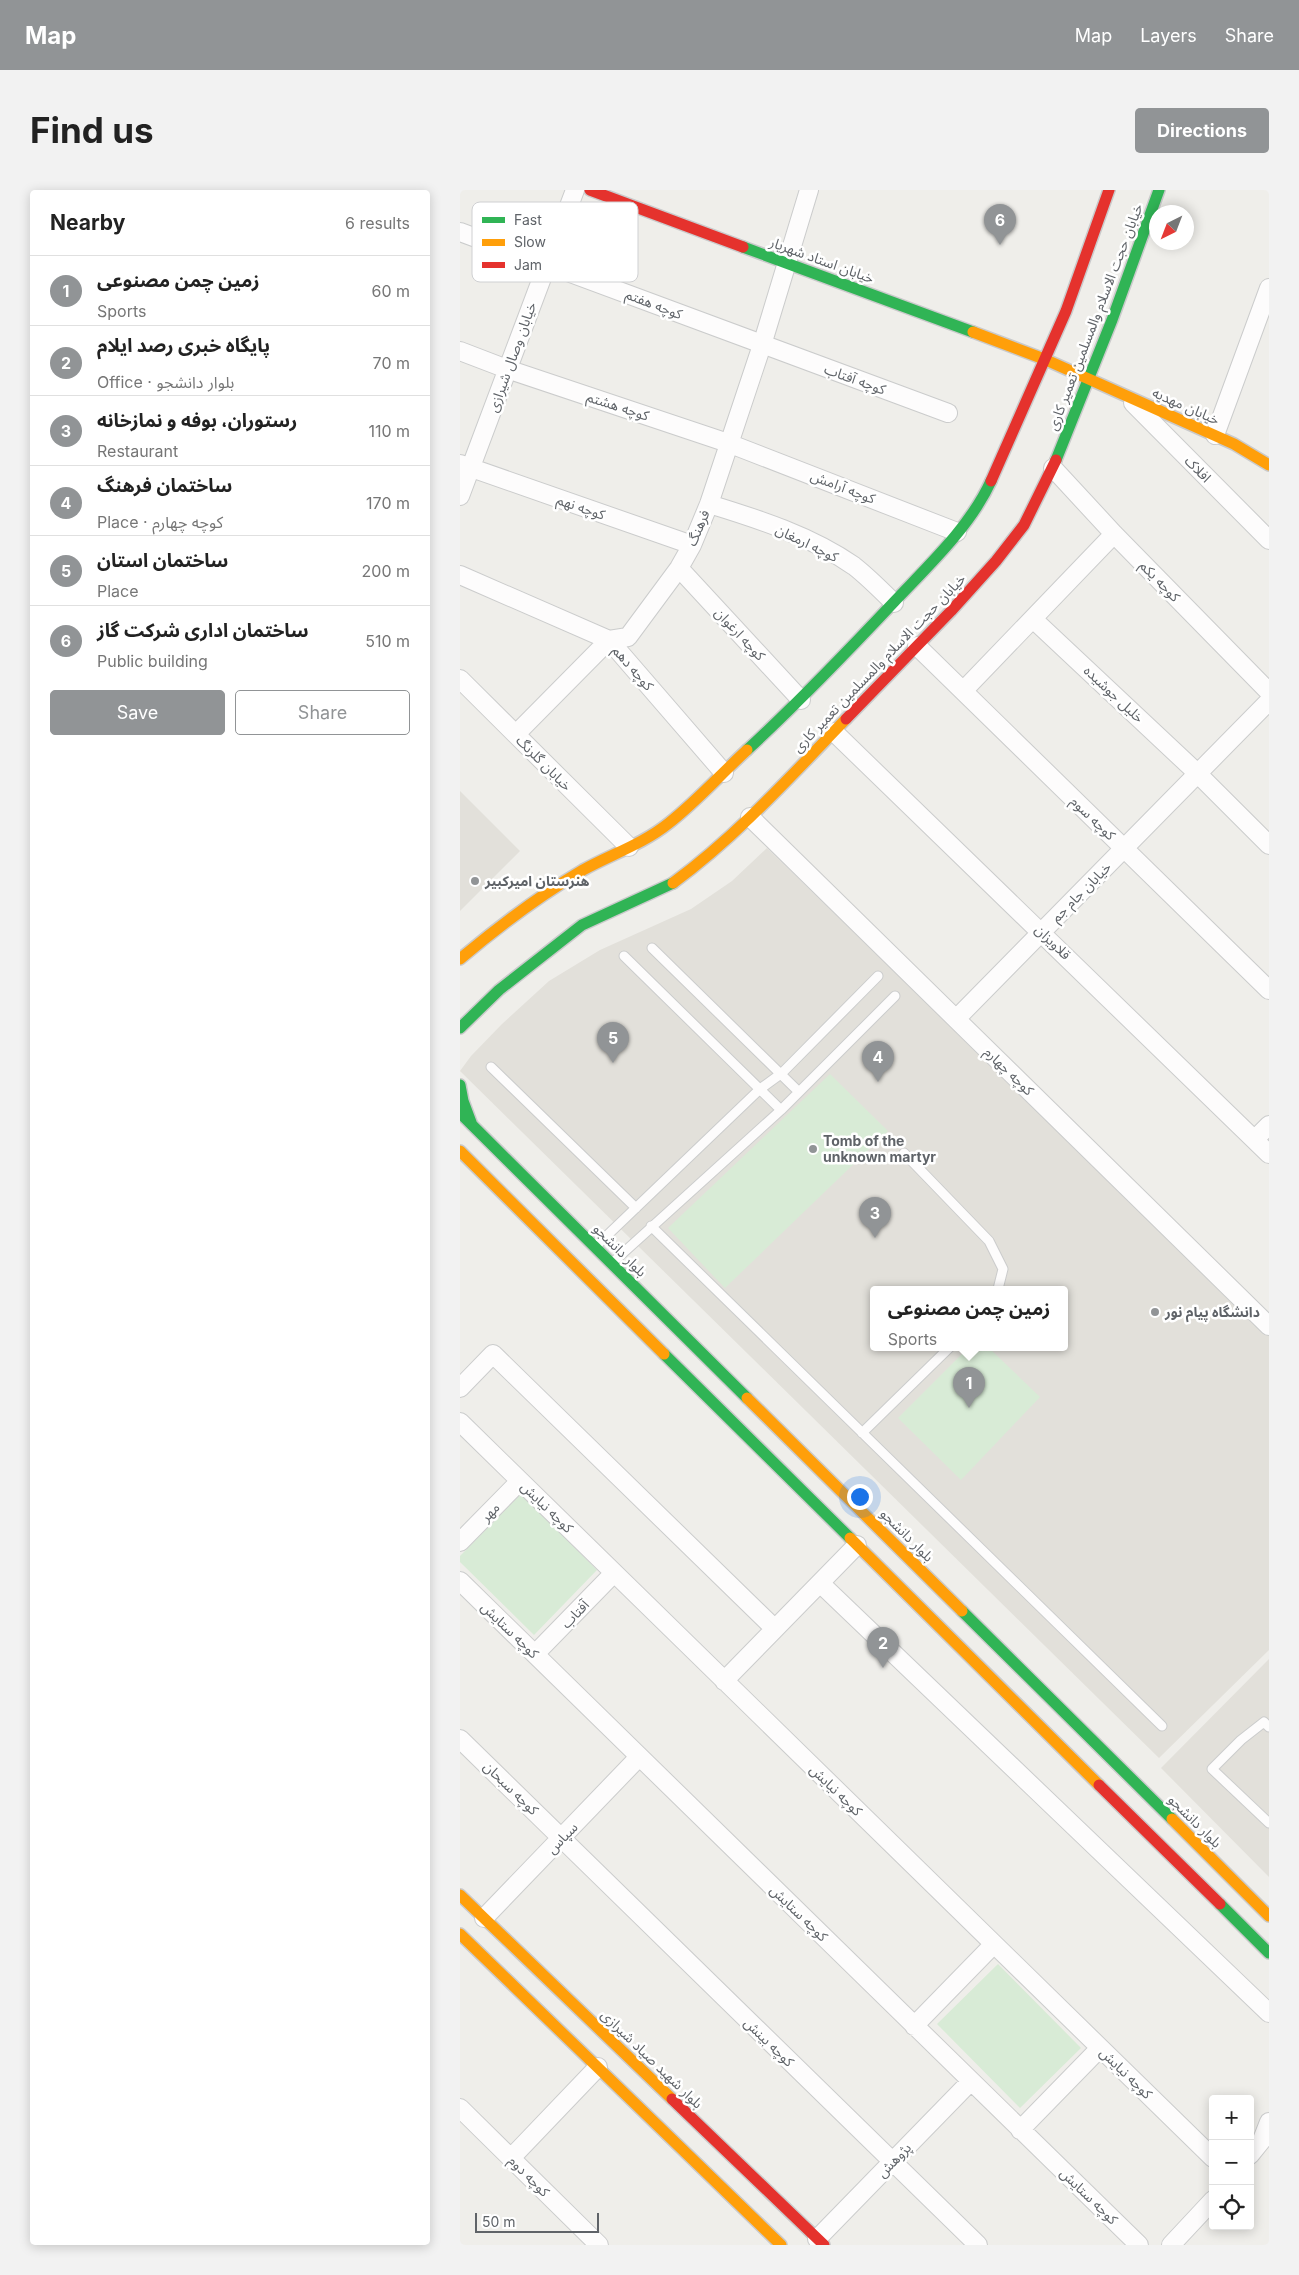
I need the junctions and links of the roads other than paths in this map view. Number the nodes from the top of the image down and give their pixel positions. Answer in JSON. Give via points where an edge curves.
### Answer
{"nodes":[{"id":1,"x":574,"y":190,"type":"edge"},
{"id":2,"x":590,"y":190,"type":"edge"},
{"id":3,"x":1109,"y":190,"type":"edge"},
{"id":4,"x":1159,"y":190,"type":"edge"},
{"id":5,"x":805,"y":191,"type":"edge"},
{"id":6,"x":570,"y":202,"type":"edge"},
{"id":7,"x":623,"y":202,"type":"edge"},
{"id":8,"x":638,"y":207,"type":"edge"},
{"id":9,"x":460,"y":232,"type":"edge"},
{"id":10,"x":472,"y":236,"type":"edge"},
{"id":11,"x":786,"y":261,"type":"junction"},
{"id":12,"x":540,"y":282,"type":"edge"},
{"id":13,"x":595,"y":282,"type":"edge"},
{"id":14,"x":1269,"y":288,"type":"edge"},
{"id":15,"x":1265,"y":314,"type":"edge"},
{"id":16,"x":762,"y":345,"type":"junction"},
{"id":17,"x":460,"y":351,"type":"edge"},
{"id":18,"x":1044,"y":359,"type":"junction"},
{"id":19,"x":507,"y":369,"type":"junction"},
{"id":20,"x":1088,"y":380,"type":"junction"},
{"id":21,"x":1127,"y":398,"type":"junction"},
{"id":22,"x":948,"y":413,"type":"dead end"},
{"id":23,"x":1215,"y":435,"type":"junction"},
{"id":24,"x":728,"y":443,"type":"junction"},
{"id":25,"x":1269,"y":465,"type":"edge"},
{"id":26,"x":465,"y":466,"type":"edge"},
{"id":27,"x":1052,"y":468,"type":"junction"},
{"id":28,"x":460,"y":496,"type":"edge"},
{"id":29,"x":709,"y":504,"type":"junction"},
{"id":30,"x":957,"y":532,"type":"junction"},
{"id":31,"x":1114,"y":534,"type":"junction"},
{"id":32,"x":1269,"y":540,"type":"edge"},
{"id":33,"x":692,"y":545,"type":"junction"},
{"id":34,"x":679,"y":568,"type":"junction"},
{"id":35,"x":460,"y":575,"type":"edge"},
{"id":36,"x":894,"y":603,"type":"junction"},
{"id":37,"x":1033,"y":618,"type":"junction"},
{"id":38,"x":609,"y":640,"type":"junction"},
{"id":39,"x":917,"y":646,"type":"junction"},
{"id":40,"x":460,"y":679,"type":"edge"},
{"id":41,"x":963,"y":691,"type":"junction"},
{"id":42,"x":1269,"y":692,"type":"edge"},
{"id":43,"x":801,"y":700,"type":"junction"},
{"id":44,"x":1269,"y":701,"type":"edge"},
{"id":45,"x":834,"y":732,"type":"junction"},
{"id":46,"x":516,"y":734,"type":"junction"},
{"id":47,"x":1196,"y":772,"type":"junction"},
{"id":48,"x":724,"y":773,"type":"junction"},
{"id":49,"x":750,"y":817,"type":"junction"},
{"id":50,"x":1269,"y":845,"type":"edge"},
{"id":51,"x":629,"y":848,"type":"junction"},
{"id":52,"x":1124,"y":848,"type":"junction"},
{"id":53,"x":1042,"y":931,"type":"junction"},
{"id":54,"x":652,"y":948,"type":"dead end"},
{"id":55,"x":624,"y":956,"type":"dead end"},
{"id":56,"x":460,"y":959,"type":"edge"},
{"id":57,"x":878,"y":976,"type":"dead end"},
{"id":58,"x":1269,"y":990,"type":"edge"},
{"id":59,"x":895,"y":996,"type":"dead end"},
{"id":60,"x":956,"y":1019,"type":"junction"},
{"id":61,"x":460,"y":1028,"type":"edge"},
{"id":62,"x":490,"y":1067,"type":"dead end"},
{"id":63,"x":782,"y":1073,"type":"junction"},
{"id":64,"x":460,"y":1085,"type":"edge"},
{"id":65,"x":760,"y":1089,"type":"junction"},
{"id":66,"x":799,"y":1092,"type":"junction"},
{"id":67,"x":781,"y":1110,"type":"junction"},
{"id":68,"x":460,"y":1113,"type":"edge"},
{"id":69,"x":472,"y":1125,"type":"junction"},
{"id":70,"x":1269,"y":1125,"type":"edge"},
{"id":71,"x":1255,"y":1140,"type":"junction"},
{"id":72,"x":460,"y":1151,"type":"edge"},
{"id":73,"x":904,"y":1153,"type":"dead end"},
{"id":74,"x":1269,"y":1154,"type":"edge"},
{"id":75,"x":465,"y":1160,"type":"edge"},
{"id":76,"x":636,"y":1208,"type":"junction"},
{"id":77,"x":651,"y":1226,"type":"junction"},
{"id":78,"x":595,"y":1247,"type":"junction"},
{"id":79,"x":612,"y":1264,"type":"junction"},
{"id":80,"x":999,"y":1286,"type":"edge"},
{"id":81,"x":1269,"y":1326,"type":"edge"},
{"id":82,"x":946,"y":1351,"type":"edge"},
{"id":83,"x":460,"y":1388,"type":"edge"},
{"id":84,"x":460,"y":1422,"type":"edge"},
{"id":85,"x":862,"y":1433,"type":"junction"},
{"id":86,"x":520,"y":1481,"type":"junction"},
{"id":87,"x":460,"y":1542,"type":"edge"},
{"id":88,"x":857,"y":1545,"type":"junction"},
{"id":89,"x":614,"y":1573,"type":"junction"},
{"id":90,"x":460,"y":1581,"type":"edge"},
{"id":91,"x":820,"y":1584,"type":"junction"},
{"id":92,"x":775,"y":1630,"type":"junction"},
{"id":93,"x":535,"y":1654,"type":"junction"},
{"id":94,"x":724,"y":1680,"type":"junction"},
{"id":95,"x":1162,"y":1726,"type":"dead end"},
{"id":96,"x":1269,"y":1727,"type":"edge"},
{"id":97,"x":460,"y":1739,"type":"edge"},
{"id":98,"x":639,"y":1756,"type":"junction"},
{"id":99,"x":1269,"y":1823,"type":"edge"},
{"id":100,"x":561,"y":1838,"type":"junction"},
{"id":101,"x":460,"y":1895,"type":"edge"},
{"id":102,"x":1269,"y":1916,"type":"edge"},
{"id":103,"x":470,"y":1932,"type":"edge"},
{"id":104,"x":994,"y":1944,"type":"junction"},
{"id":105,"x":1269,"y":1953,"type":"edge"},
{"id":106,"x":1269,"y":2013,"type":"edge"},
{"id":107,"x":914,"y":2026,"type":"junction"},
{"id":108,"x":1100,"y":2048,"type":"junction"},
{"id":109,"x":598,"y":2067,"type":"junction"},
{"id":110,"x":970,"y":2081,"type":"junction"},
{"id":111,"x":460,"y":2108,"type":"edge"},
{"id":112,"x":1269,"y":2122,"type":"edge"},
{"id":113,"x":1020,"y":2130,"type":"junction"},
{"id":114,"x":1254,"y":2150,"type":"edge"},
{"id":115,"x":1209,"y":2154,"type":"edge"},
{"id":116,"x":511,"y":2158,"type":"junction"},
{"id":117,"x":892,"y":2161,"type":"junction"},
{"id":118,"x":1209,"y":2204,"type":"edge"},
{"id":119,"x":820,"y":2242,"type":"edge"},
{"id":120,"x":599,"y":2245,"type":"edge"},
{"id":121,"x":781,"y":2245,"type":"edge"},
{"id":122,"x":978,"y":2245,"type":"edge"},
{"id":123,"x":1139,"y":2245,"type":"edge"},
{"id":124,"x":1171,"y":2245,"type":"edge"}],
"edges":[{"from":1,"to":6,"type":"street","name":"خیابان وصال شیرازی"},
{"from":2,"to":7,"type":"main road","name":"خیابان استاد شهریار"},
{"from":3,"to":18,"type":"main road","via":[[1066,311]]},
{"from":4,"to":20,"type":"main road","name":"خیابان حجت الاسلام والمسلمین تعمیر کاری"},
{"from":5,"to":11,"type":"street","name":"فرهنگ"},
{"from":8,"to":11,"type":"main road","name":"خیابان استاد شهریار"},
{"from":9,"to":10,"type":"street"},
{"from":11,"to":16,"type":"street","name":"فرهنگ"},
{"from":11,"to":18,"type":"main road","name":"خیابان استاد شهریار"},
{"from":12,"to":19,"type":"street","name":"خیابان وصال شیرازی"},
{"from":13,"to":16,"type":"street","name":"کوچه هفتم"},
{"from":14,"to":15,"type":"street"},
{"from":15,"to":23,"type":"street"},
{"from":16,"to":22,"type":"street","name":"کوچه آفتاب"},
{"from":16,"to":24,"type":"street","name":"فرهنگ"},
{"from":17,"to":19,"type":"street","name":"کوچه هشتم"},
{"from":18,"to":20,"type":"main road","name":"خیابان استاد شهریار"},
{"from":18,"to":30,"type":"main road","via":[[983,498]]},
{"from":19,"to":24,"type":"street","name":"کوچه هشتم"},
{"from":19,"to":26,"type":"street","name":"خیابان وصال شیرازی"},
{"from":20,"to":21,"type":"main road","name":"خیابان مهدیه"},
{"from":20,"to":27,"type":"main road","name":"خیابان حجت الاسلام والمسلمین تعمیر کاری"},
{"from":21,"to":23,"type":"main road","name":"خیابان مهدیه"},
{"from":21,"to":32,"type":"street","name":"افلاک"},
{"from":23,"to":25,"type":"main road","name":"خیابان مهدیه"},
{"from":24,"to":29,"type":"street","name":"فرهنگ"},
{"from":24,"to":30,"type":"street","name":"کوچه آرامش"},
{"from":26,"to":28,"type":"street","name":"خیابان وصال شیرازی"},
{"from":26,"to":33,"type":"street","name":"کوچه نهم"},
{"from":27,"to":31,"type":"street","name":"کوچه یکم"},
{"from":27,"to":39,"type":"main road","name":"خیابان حجت الاسلام والمسلمین تعمیر کاری","via":[[1024,525],[970,590]]},
{"from":29,"to":33,"type":"street","name":"فرهنگ"},
{"from":29,"to":36,"type":"street","name":"کوچه ارمغان","via":[[766,523],[830,552],[869,578]]},
{"from":30,"to":36,"type":"main road"},
{"from":31,"to":37,"type":"street"},
{"from":31,"to":42,"type":"street","name":"کوچه یکم"},
{"from":33,"to":34,"type":"street","name":"فرهنگ"},
{"from":34,"to":38,"type":"street","name":"فرهنگ","via":[[628,637]]},
{"from":34,"to":43,"type":"street","name":"کوچه ارغوان"},
{"from":35,"to":38,"type":"street","name":"کوچه دهم"},
{"from":36,"to":43,"type":"main road"},
{"from":37,"to":41,"type":"street"},
{"from":37,"to":47,"type":"street","name":"خلیل جوشیده"},
{"from":38,"to":46,"type":"street","name":"فرهنگ"},
{"from":38,"to":48,"type":"street","name":"کوچه دهم"},
{"from":39,"to":41,"type":"street","name":"کوچه سوم"},
{"from":39,"to":45,"type":"main road","name":"خیابان حجت الاسلام والمسلمین تعمیر کاری"},
{"from":40,"to":46,"type":"street","name":"خیابان گلرنگ"},
{"from":41,"to":52,"type":"street","name":"کوچه سوم"},
{"from":43,"to":48,"type":"main road"},
{"from":44,"to":47,"type":"street","name":"خیابان جام جم"},
{"from":45,"to":49,"type":"main road","name":"خیابان حجت الاسلام والمسلمین تعمیر کاری"},
{"from":45,"to":53,"type":"street","name":"قلاویزان"},
{"from":46,"to":51,"type":"street","name":"خیابان گلرنگ"},
{"from":47,"to":50,"type":"street","name":"خلیل جوشیده"},
{"from":47,"to":52,"type":"street","name":"خیابان جام جم"},
{"from":48,"to":51,"type":"main road","via":[[670,822]]},
{"from":49,"to":60,"type":"street","name":"کوچه چهارم"},
{"from":49,"to":61,"type":"main road","name":"خیابان حجت الاسلام والمسلمین تعمیر کاری","via":[[705,859],[671,884],[582,925],[499,990]]},
{"from":51,"to":56,"type":"main road","via":[[585,869],[524,908]]},
{"from":52,"to":53,"type":"street","name":"خیابان جام جم"},
{"from":52,"to":58,"type":"street","name":"کوچه سوم"},
{"from":53,"to":60,"type":"street","name":"خیابان جام جم"},
{"from":53,"to":71,"type":"street","name":"قلاویزان"},
{"from":54,"to":63,"type":"lane"},
{"from":55,"to":65,"type":"lane"},
{"from":57,"to":63,"type":"lane"},
{"from":59,"to":66,"type":"lane"},
{"from":60,"to":81,"type":"street","name":"کوچه چهارم"},
{"from":62,"to":76,"type":"lane"},
{"from":63,"to":65,"type":"lane"},
{"from":63,"to":66,"type":"lane"},
{"from":64,"to":69,"type":"main road"},
{"from":65,"to":67,"type":"lane"},
{"from":65,"to":76,"type":"lane"},
{"from":66,"to":67,"type":"lane"},
{"from":67,"to":77,"type":"lane"},
{"from":68,"to":69,"type":"main road","name":"بلوار دانشجو"},
{"from":69,"to":78,"type":"main road","name":"بلوار دانشجو"},
{"from":70,"to":71,"type":"street"},
{"from":71,"to":74,"type":"street","name":"قلاویزان"},
{"from":72,"to":75,"type":"main road"},
{"from":73,"to":80,"type":"lane","via":[[989,1241],[1003,1269]]},
{"from":75,"to":88,"type":"main road"},
{"from":76,"to":78,"type":"lane"},
{"from":77,"to":79,"type":"lane"},
{"from":77,"to":85,"type":"lane"},
{"from":78,"to":79,"type":"main road","name":"بلوار دانشجو"},
{"from":79,"to":102,"type":"main road","name":"بلوار دانشجو"},
{"from":82,"to":85,"type":"lane"},
{"from":83,"to":92,"type":"street","via":[[493,1354]]},
{"from":84,"to":86,"type":"street","name":"كوچه نيايش"},
{"from":85,"to":95,"type":"lane"},
{"from":86,"to":87,"type":"street","name":"مهر"},
{"from":86,"to":89,"type":"street","name":"كوچه نيايش"},
{"from":88,"to":91,"type":"street"},
{"from":88,"to":105,"type":"main road"},
{"from":89,"to":93,"type":"street","name":"آفتاب"},
{"from":89,"to":94,"type":"street","name":"كوچه نيايش"},
{"from":90,"to":93,"type":"street","name":"کوچه ستایش"},
{"from":91,"to":92,"type":"street"},
{"from":91,"to":106,"type":"street"},
{"from":92,"to":94,"type":"street"},
{"from":93,"to":98,"type":"street","name":"کوچه ستایش"},
{"from":94,"to":104,"type":"street","name":"كوچه نيايش"},
{"from":96,"to":99,"type":"lane","via":[[1264,1722],[1212,1769]]},
{"from":97,"to":100,"type":"street","name":"کوچه سبحان"},
{"from":98,"to":100,"type":"street","name":"سپاس"},
{"from":98,"to":107,"type":"street","name":"کوچه ستایش"},
{"from":100,"to":103,"type":"street","name":"سپاس"},
{"from":100,"to":117,"type":"street","name":"کوچه بینش"},
{"from":101,"to":103,"type":"main road","name":"بلوار شهید صیاد شیرازی"},
{"from":103,"to":109,"type":"main road","name":"بلوار شهید صیاد شیرازی"},
{"from":103,"to":119,"type":"main road","name":"بلوار شهید صیاد شیرازی"},
{"from":104,"to":107,"type":"street"},
{"from":104,"to":108,"type":"street","name":"كوچه نيايش"},
{"from":107,"to":110,"type":"street","name":"کوچه ستایش"},
{"from":108,"to":113,"type":"street"},
{"from":108,"to":115,"type":"street","name":"كوچه نيايش"},
{"from":109,"to":116,"type":"street"},
{"from":109,"to":121,"type":"main road","name":"بلوار شهید صیاد شیرازی"},
{"from":110,"to":113,"type":"street","name":"کوچه ستایش"},
{"from":110,"to":117,"type":"street","name":"پژوهش"},
{"from":111,"to":116,"type":"street","name":"کوچه دوم"},
{"from":112,"to":114,"type":"street"},
{"from":113,"to":123,"type":"street","name":"کوچه ستایش"},
{"from":116,"to":120,"type":"street","name":"کوچه دوم"},
{"from":117,"to":119,"type":"street","name":"پژوهش"},
{"from":117,"to":122,"type":"street","name":"کوچه بینش"},
{"from":118,"to":124,"type":"street"}]}
